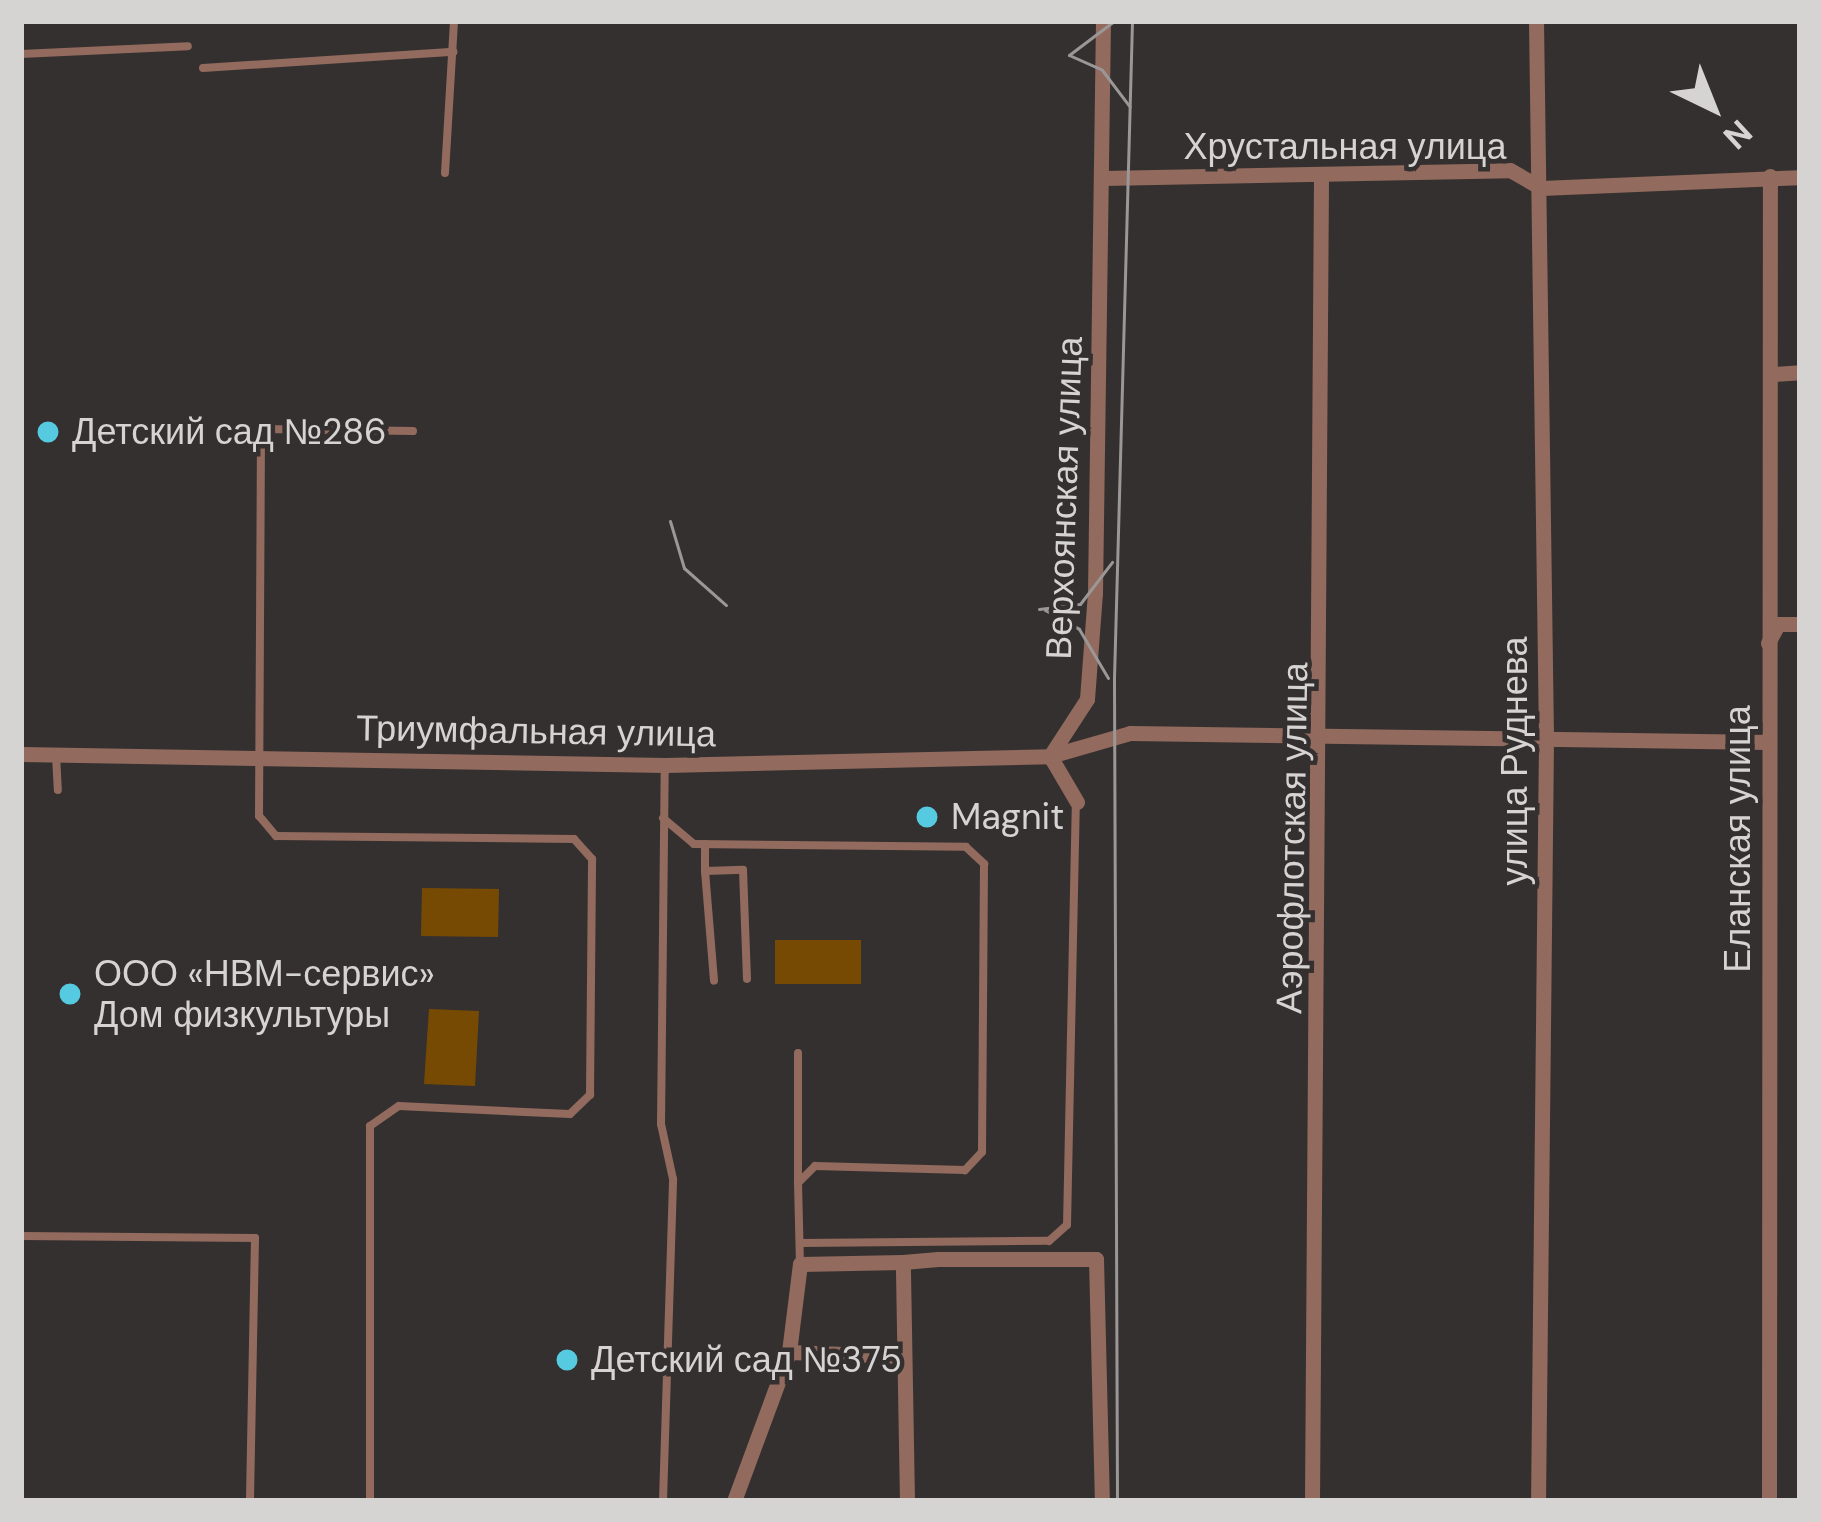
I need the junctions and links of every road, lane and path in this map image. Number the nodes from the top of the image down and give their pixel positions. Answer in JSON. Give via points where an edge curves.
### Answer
{"nodes":[{"id":1,"x":454,"y":21,"type":"edge"},
{"id":2,"x":1102,"y":21,"type":"edge"},
{"id":3,"x":1536,"y":21,"type":"edge"},
{"id":4,"x":188,"y":46,"type":"dead end"},
{"id":5,"x":453,"y":52,"type":"junction"},
{"id":6,"x":21,"y":54,"type":"edge"},
{"id":7,"x":203,"y":68,"type":"dead end"},
{"id":8,"x":445,"y":173,"type":"dead end"},
{"id":9,"x":1321,"y":176,"type":"junction"},
{"id":10,"x":1770,"y":176,"type":"junction"},
{"id":11,"x":1800,"y":177,"type":"edge"},
{"id":12,"x":1102,"y":178,"type":"junction"},
{"id":13,"x":1541,"y":188,"type":"junction"},
{"id":14,"x":1800,"y":372,"type":"edge"},
{"id":15,"x":1774,"y":374,"type":"junction"},
{"id":16,"x":413,"y":431,"type":"dead end"},
{"id":17,"x":1800,"y":624,"type":"edge"},
{"id":18,"x":1767,"y":646,"type":"junction"},
{"id":19,"x":1325,"y":736,"type":"junction"},
{"id":20,"x":1546,"y":740,"type":"junction"},
{"id":21,"x":1769,"y":742,"type":"junction"},
{"id":22,"x":21,"y":754,"type":"edge"},
{"id":23,"x":56,"y":754,"type":"junction"},
{"id":24,"x":1050,"y":755,"type":"junction"},
{"id":25,"x":255,"y":758,"type":"junction"},
{"id":26,"x":665,"y":765,"type":"junction"},
{"id":27,"x":58,"y":790,"type":"dead end"},
{"id":28,"x":1076,"y":802,"type":"joint"},
{"id":29,"x":663,"y":818,"type":"junction"},
{"id":30,"x":705,"y":844,"type":"junction"},
{"id":31,"x":705,"y":871,"type":"junction"},
{"id":32,"x":747,"y":979,"type":"dead end"},
{"id":33,"x":714,"y":981,"type":"dead end"},
{"id":34,"x":798,"y":1053,"type":"dead end"},
{"id":35,"x":799,"y":1183,"type":"junction"},
{"id":36,"x":21,"y":1236,"type":"edge"},
{"id":37,"x":800,"y":1243,"type":"junction"},
{"id":38,"x":902,"y":1262,"type":"junction"},
{"id":39,"x":800,"y":1264,"type":"junction"},
{"id":40,"x":789,"y":1352,"type":"junction"},
{"id":41,"x":902,"y":1356,"type":"junction"},
{"id":42,"x":250,"y":1501,"type":"edge"},
{"id":43,"x":370,"y":1501,"type":"edge"},
{"id":44,"x":663,"y":1501,"type":"edge"},
{"id":45,"x":734,"y":1501,"type":"edge"},
{"id":46,"x":907,"y":1501,"type":"edge"},
{"id":47,"x":1102,"y":1501,"type":"edge"},
{"id":48,"x":1312,"y":1501,"type":"edge"},
{"id":49,"x":1538,"y":1501,"type":"edge"},
{"id":50,"x":1769,"y":1501,"type":"edge"}],
"edges":[{"from":1,"to":5,"type":"lane"},
{"from":2,"to":12,"type":"street","name":"Верхоянская улица"},
{"from":3,"to":13,"type":"street","name":"улица Руднева"},
{"from":4,"to":6,"type":"lane"},
{"from":5,"to":7,"type":"lane"},
{"from":5,"to":8,"type":"lane"},
{"from":9,"to":12,"type":"street","name":"Хрустальная улица"},
{"from":9,"to":13,"type":"street","name":"Хрустальная улица","via":[[1510,170]]},
{"from":9,"to":19,"type":"street","name":"Аэрофлотская улица"},
{"from":10,"to":11,"type":"street","name":"Хрустальная улица"},
{"from":10,"to":13,"type":"street","name":"Хрустальная улица"},
{"from":10,"to":15,"type":"street","name":"Еланская улица"},
{"from":12,"to":24,"type":"street","name":"Верхоянская улица","via":[[1087,699]]},
{"from":13,"to":20,"type":"street","name":"улица Руднева"},
{"from":14,"to":15,"type":"street"},
{"from":15,"to":18,"type":"street","name":"Еланская улица"},
{"from":16,"to":25,"type":"lane","via":[[261,430]]},
{"from":17,"to":18,"type":"street","via":[[1778,624]]},
{"from":18,"to":21,"type":"street","name":"Еланская улица"},
{"from":19,"to":20,"type":"street","name":"Триумфальная улица"},
{"from":19,"to":24,"type":"street","name":"Триумфальная улица","via":[[1130,734]]},
{"from":19,"to":48,"type":"street","name":"Аэрофлотская улица"},
{"from":20,"to":21,"type":"street","name":"Триумфальная улица"},
{"from":20,"to":49,"type":"street","name":"улица Руднева"},
{"from":21,"to":50,"type":"street","name":"Еланская улица"},
{"from":22,"to":23,"type":"street","name":"Триумфальная улица"},
{"from":23,"to":25,"type":"street","name":"Триумфальная улица"},
{"from":23,"to":27,"type":"lane"},
{"from":24,"to":26,"type":"street","name":"Триумфальная улица"},
{"from":24,"to":28,"type":"street"},
{"from":25,"to":26,"type":"street","name":"Триумфальная улица"},
{"from":25,"to":43,"type":"lane","via":[[259,816],[276,836],[574,839],[592,859],[590,1095],[570,1114],[399,1106],[370,1126]]},
{"from":26,"to":29,"type":"lane"},
{"from":28,"to":37,"type":"lane","via":[[1067,1225],[1049,1241]]},
{"from":29,"to":30,"type":"lane"},
{"from":29,"to":44,"type":"lane","via":[[661,1124],[673,1179]]},
{"from":30,"to":31,"type":"lane"},
{"from":30,"to":35,"type":"lane","via":[[966,847],[984,864],[982,1152],[965,1170],[815,1166]]},
{"from":31,"to":32,"type":"lane","via":[[743,870]]},
{"from":31,"to":33,"type":"lane"},
{"from":34,"to":35,"type":"lane"},
{"from":35,"to":37,"type":"lane"},
{"from":36,"to":42,"type":"lane","via":[[254,1238]]},
{"from":37,"to":39,"type":"lane"},
{"from":38,"to":39,"type":"street"},
{"from":38,"to":41,"type":"street"},
{"from":38,"to":47,"type":"street","via":[[1096,1259]]},
{"from":39,"to":40,"type":"street"},
{"from":40,"to":41,"type":"street"},
{"from":40,"to":45,"type":"street"},
{"from":41,"to":46,"type":"street"}]}
